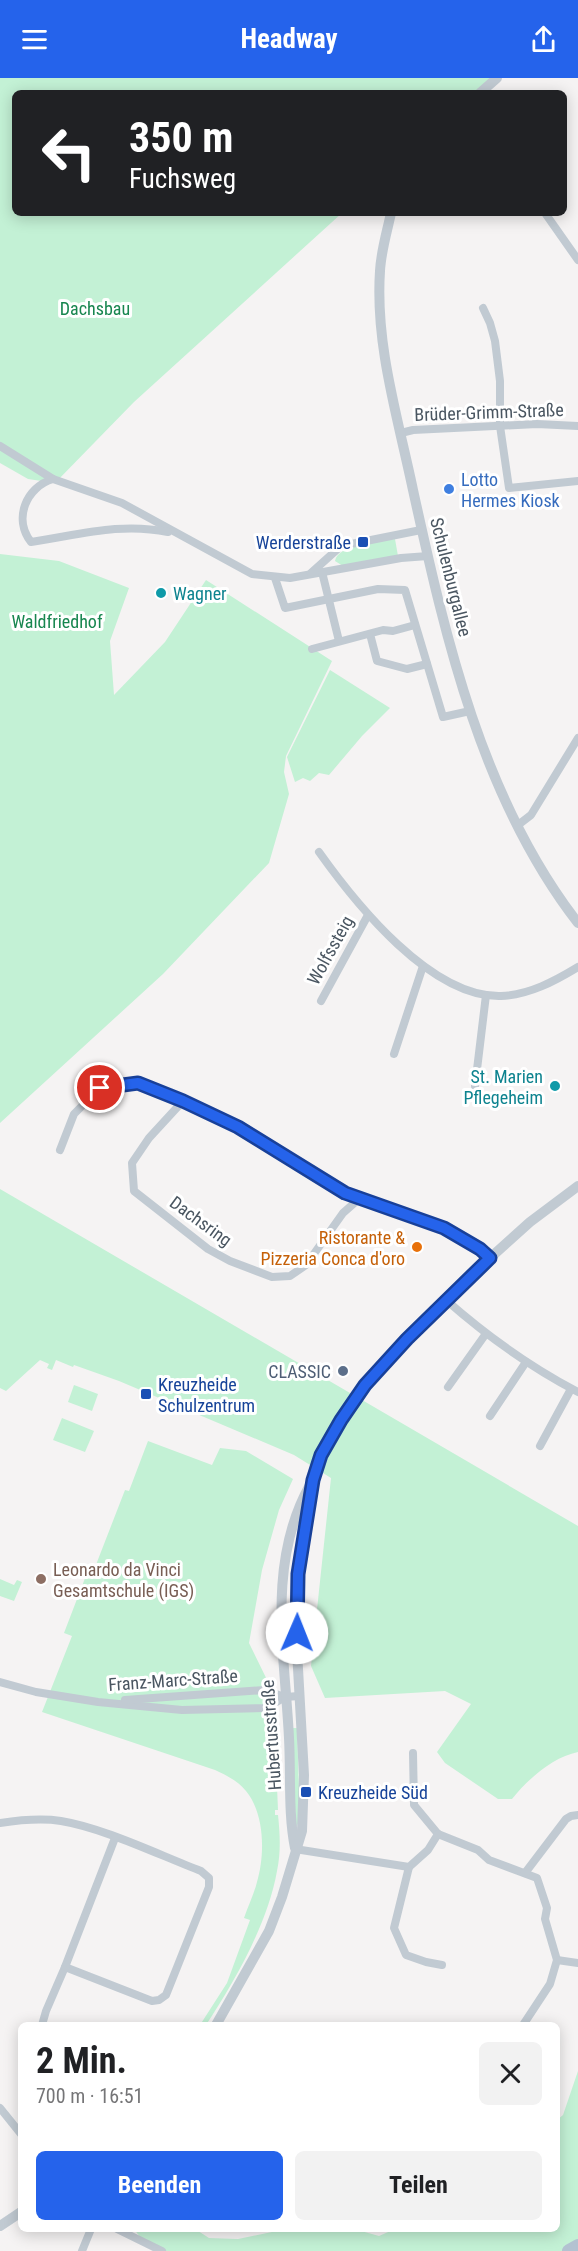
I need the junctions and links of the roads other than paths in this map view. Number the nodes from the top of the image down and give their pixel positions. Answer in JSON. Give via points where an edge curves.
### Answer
{"nodes":[{"id":1,"x":497,"y":78,"type":"edge"},
{"id":2,"x":483,"y":90,"type":"edge"},
{"id":3,"x":390,"y":216,"type":"edge"},
{"id":4,"x":547,"y":216,"type":"edge"},
{"id":5,"x":578,"y":260,"type":"edge"},
{"id":6,"x":483,"y":308,"type":"dead end"},
{"id":7,"x":500,"y":426,"type":"junction"},
{"id":8,"x":578,"y":426,"type":"edge"},
{"id":9,"x":401,"y":433,"type":"junction"},
{"id":10,"x":0,"y":446,"type":"edge"},
{"id":11,"x":53,"y":479,"type":"junction"},
{"id":12,"x":578,"y":481,"type":"edge"},
{"id":13,"x":421,"y":530,"type":"junction"},
{"id":14,"x":176,"y":534,"type":"junction"},
{"id":15,"x":428,"y":556,"type":"junction"},
{"id":16,"x":322,"y":572,"type":"junction"},
{"id":17,"x":308,"y":575,"type":"junction"},
{"id":18,"x":275,"y":578,"type":"junction"},
{"id":19,"x":327,"y":598,"type":"junction"},
{"id":20,"x":415,"y":625,"type":"junction"},
{"id":21,"x":370,"y":634,"type":"junction"},
{"id":22,"x":339,"y":641,"type":"junction"},
{"id":23,"x":312,"y":649,"type":"dead end"},
{"id":24,"x":427,"y":664,"type":"junction"},
{"id":25,"x":471,"y":711,"type":"junction"},
{"id":26,"x":578,"y":738,"type":"edge"},
{"id":27,"x":518,"y":825,"type":"junction"},
{"id":28,"x":319,"y":852,"type":"dead end"},
{"id":29,"x":368,"y":915,"type":"junction"},
{"id":30,"x":578,"y":923,"type":"edge"},
{"id":31,"x":423,"y":966,"type":"junction"},
{"id":32,"x":578,"y":967,"type":"edge"},
{"id":33,"x":486,"y":995,"type":"junction"},
{"id":34,"x":321,"y":1001,"type":"dead end"},
{"id":35,"x":394,"y":1054,"type":"dead end"},
{"id":36,"x":475,"y":1086,"type":"dead end"},
{"id":37,"x":183,"y":1101,"type":"junction"},
{"id":38,"x":60,"y":1150,"type":"dead end"},
{"id":39,"x":578,"y":1186,"type":"edge"},
{"id":40,"x":360,"y":1198,"type":"junction"},
{"id":41,"x":490,"y":1258,"type":"junction"},
{"id":42,"x":446,"y":1300,"type":"junction"},
{"id":43,"x":485,"y":1335,"type":"junction"},
{"id":44,"x":526,"y":1362,"type":"junction"},
{"id":45,"x":448,"y":1387,"type":"dead end"},
{"id":46,"x":575,"y":1391,"type":"edge"},
{"id":47,"x":490,"y":1416,"type":"dead end"},
{"id":48,"x":540,"y":1446,"type":"dead end"},
{"id":49,"x":313,"y":1480,"type":"junction"},
{"id":50,"x":0,"y":1682,"type":"edge"},
{"id":51,"x":299,"y":1696,"type":"junction"},
{"id":52,"x":285,"y":1697,"type":"junction"},
{"id":53,"x":98,"y":1702,"type":"junction"},
{"id":54,"x":413,"y":1753,"type":"dead end"},
{"id":55,"x":578,"y":1815,"type":"edge"},
{"id":56,"x":0,"y":1823,"type":"edge"},
{"id":57,"x":438,"y":1834,"type":"junction"},
{"id":58,"x":116,"y":1838,"type":"junction"},
{"id":59,"x":295,"y":1849,"type":"junction"},
{"id":60,"x":409,"y":1868,"type":"junction"},
{"id":61,"x":525,"y":1874,"type":"junction"},
{"id":62,"x":557,"y":1960,"type":"junction"},
{"id":63,"x":578,"y":1963,"type":"edge"},
{"id":64,"x":442,"y":1965,"type":"dead end"},
{"id":65,"x":65,"y":1967,"type":"junction"},
{"id":66,"x":43,"y":2022,"type":"edge"},
{"id":67,"x":218,"y":2022,"type":"edge"},
{"id":68,"x":526,"y":2022,"type":"edge"},
{"id":69,"x":0,"y":2108,"type":"edge"},
{"id":70,"x":18,"y":2130,"type":"edge"},
{"id":71,"x":18,"y":2214,"type":"edge"},
{"id":72,"x":0,"y":2226,"type":"edge"},
{"id":73,"x":90,"y":2232,"type":"edge"},
{"id":74,"x":123,"y":2232,"type":"edge"},
{"id":75,"x":578,"y":2246,"type":"edge"},
{"id":76,"x":82,"y":2251,"type":"edge"},
{"id":77,"x":162,"y":2251,"type":"edge"},
{"id":78,"x":569,"y":2251,"type":"edge"}],
"edges":[{"from":1,"to":2,"type":"street"},
{"from":3,"to":9,"type":"street","name":"Schulenburgallee","via":[[380,268],[379,316]]},
{"from":4,"to":5,"type":"street"},
{"from":6,"to":7,"type":"street","via":[[495,341]]},
{"from":7,"to":8,"type":"street","name":"Brüder-Grimm-Straße"},
{"from":7,"to":9,"type":"street","name":"Brüder-Grimm-Straße"},
{"from":7,"to":12,"type":"street","via":[[509,488]]},
{"from":9,"to":13,"type":"street","name":"Schulenburgallee"},
{"from":10,"to":11,"type":"street"},
{"from":11,"to":14,"type":"street","via":[[122,503]]},
{"from":11,"to":14,"type":"street","via":[[34,490],[26,504],[22,524],[31,542],[123,527]]},
{"from":13,"to":15,"type":"street","name":"Schulenburgallee"},
{"from":13,"to":17,"type":"street","via":[[341,546]]},
{"from":14,"to":18,"type":"street","via":[[252,574]]},
{"from":15,"to":16,"type":"street"},
{"from":15,"to":25,"type":"street","name":"Schulenburgallee"},
{"from":16,"to":17,"type":"street"},
{"from":16,"to":19,"type":"street"},
{"from":17,"to":18,"type":"street"},
{"from":18,"to":19,"type":"street","via":[[285,608]]},
{"from":19,"to":20,"type":"street","via":[[378,589],[405,590]]},
{"from":19,"to":22,"type":"street"},
{"from":20,"to":21,"type":"street"},
{"from":20,"to":24,"type":"street"},
{"from":21,"to":22,"type":"street"},
{"from":21,"to":24,"type":"street","via":[[377,661],[407,669]]},
{"from":22,"to":23,"type":"street"},
{"from":24,"to":25,"type":"street","via":[[443,717]]},
{"from":25,"to":27,"type":"street","name":"Schulenburgallee"},
{"from":26,"to":27,"type":"street","via":[[531,815]]},
{"from":27,"to":30,"type":"street","name":"Schulenburgallee","via":[[546,877]]},
{"from":28,"to":29,"type":"street","name":"Wolfssteig"},
{"from":29,"to":31,"type":"street","name":"Wolfssteig"},
{"from":29,"to":34,"type":"street","name":"Wolfssteig"},
{"from":31,"to":33,"type":"street","name":"Wolfssteig"},
{"from":31,"to":35,"type":"street"},
{"from":32,"to":33,"type":"street","name":"Wolfssteig","via":[[529,991]]},
{"from":33,"to":36,"type":"street"},
{"from":37,"to":38,"type":"street","via":[[138,1083],[100,1088],[74,1114]]},
{"from":37,"to":40,"type":"street","via":[[238,1127],[345,1193]]},
{"from":37,"to":40,"type":"street","name":"Dachsring","via":[[149,1138],[132,1164],[134,1191],[230,1262],[258,1274],[290,1276],[306,1265],[343,1213]]},
{"from":39,"to":41,"type":"street","name":"Hubertusstraße"},
{"from":40,"to":41,"type":"street","via":[[444,1228]]},
{"from":41,"to":42,"type":"street","name":"Hubertusstraße"},
{"from":42,"to":43,"type":"street"},
{"from":42,"to":49,"type":"street","name":"Hubertusstraße","via":[[365,1385],[321,1455]]},
{"from":43,"to":44,"type":"street"},
{"from":43,"to":45,"type":"street"},
{"from":44,"to":46,"type":"street"},
{"from":44,"to":47,"type":"street"},
{"from":46,"to":48,"type":"street"},
{"from":49,"to":51,"type":"street","name":"Hubertusstraße","via":[[298,1574]]},
{"from":49,"to":52,"type":"street","name":"Hubertusstraße","via":[[300,1502],[283,1573]]},
{"from":50,"to":53,"type":"street","name":"Franz-Marc-Straße"},
{"from":51,"to":52,"type":"street","name":"Franz-Marc-Straße"},
{"from":51,"to":59,"type":"street","name":"Hubertusstraße","via":[[304,1775],[302,1831]]},
{"from":52,"to":53,"type":"street","name":"Franz-Marc-Straße","via":[[264,1690]]},
{"from":52,"to":53,"type":"street","name":"Franz-Marc-Straße","via":[[266,1708],[182,1710]]},
{"from":52,"to":59,"type":"street","name":"Hubertusstraße"},
{"from":54,"to":57,"type":"street","via":[[414,1805]]},
{"from":55,"to":61,"type":"street","via":[[566,1819]]},
{"from":56,"to":58,"type":"street","via":[[60,1821]]},
{"from":57,"to":60,"type":"street"},
{"from":57,"to":61,"type":"street"},
{"from":58,"to":65,"type":"street"},
{"from":58,"to":65,"type":"street","via":[[201,1871],[209,1878],[209,1887],[166,1995],[159,2000],[152,2001]]},
{"from":59,"to":60,"type":"street"},
{"from":59,"to":67,"type":"street","name":"Hubertusstraße","via":[[269,1931]]},
{"from":60,"to":64,"type":"street","via":[[394,1928],[406,1955]]},
{"from":61,"to":62,"type":"street","via":[[537,1878]]},
{"from":62,"to":63,"type":"street"},
{"from":62,"to":68,"type":"street","via":[[550,1984]]},
{"from":65,"to":66,"type":"street"},
{"from":69,"to":70,"type":"street"},
{"from":71,"to":72,"type":"street"},
{"from":73,"to":76,"type":"street"},
{"from":74,"to":77,"type":"street"},
{"from":75,"to":78,"type":"main road"}]}
